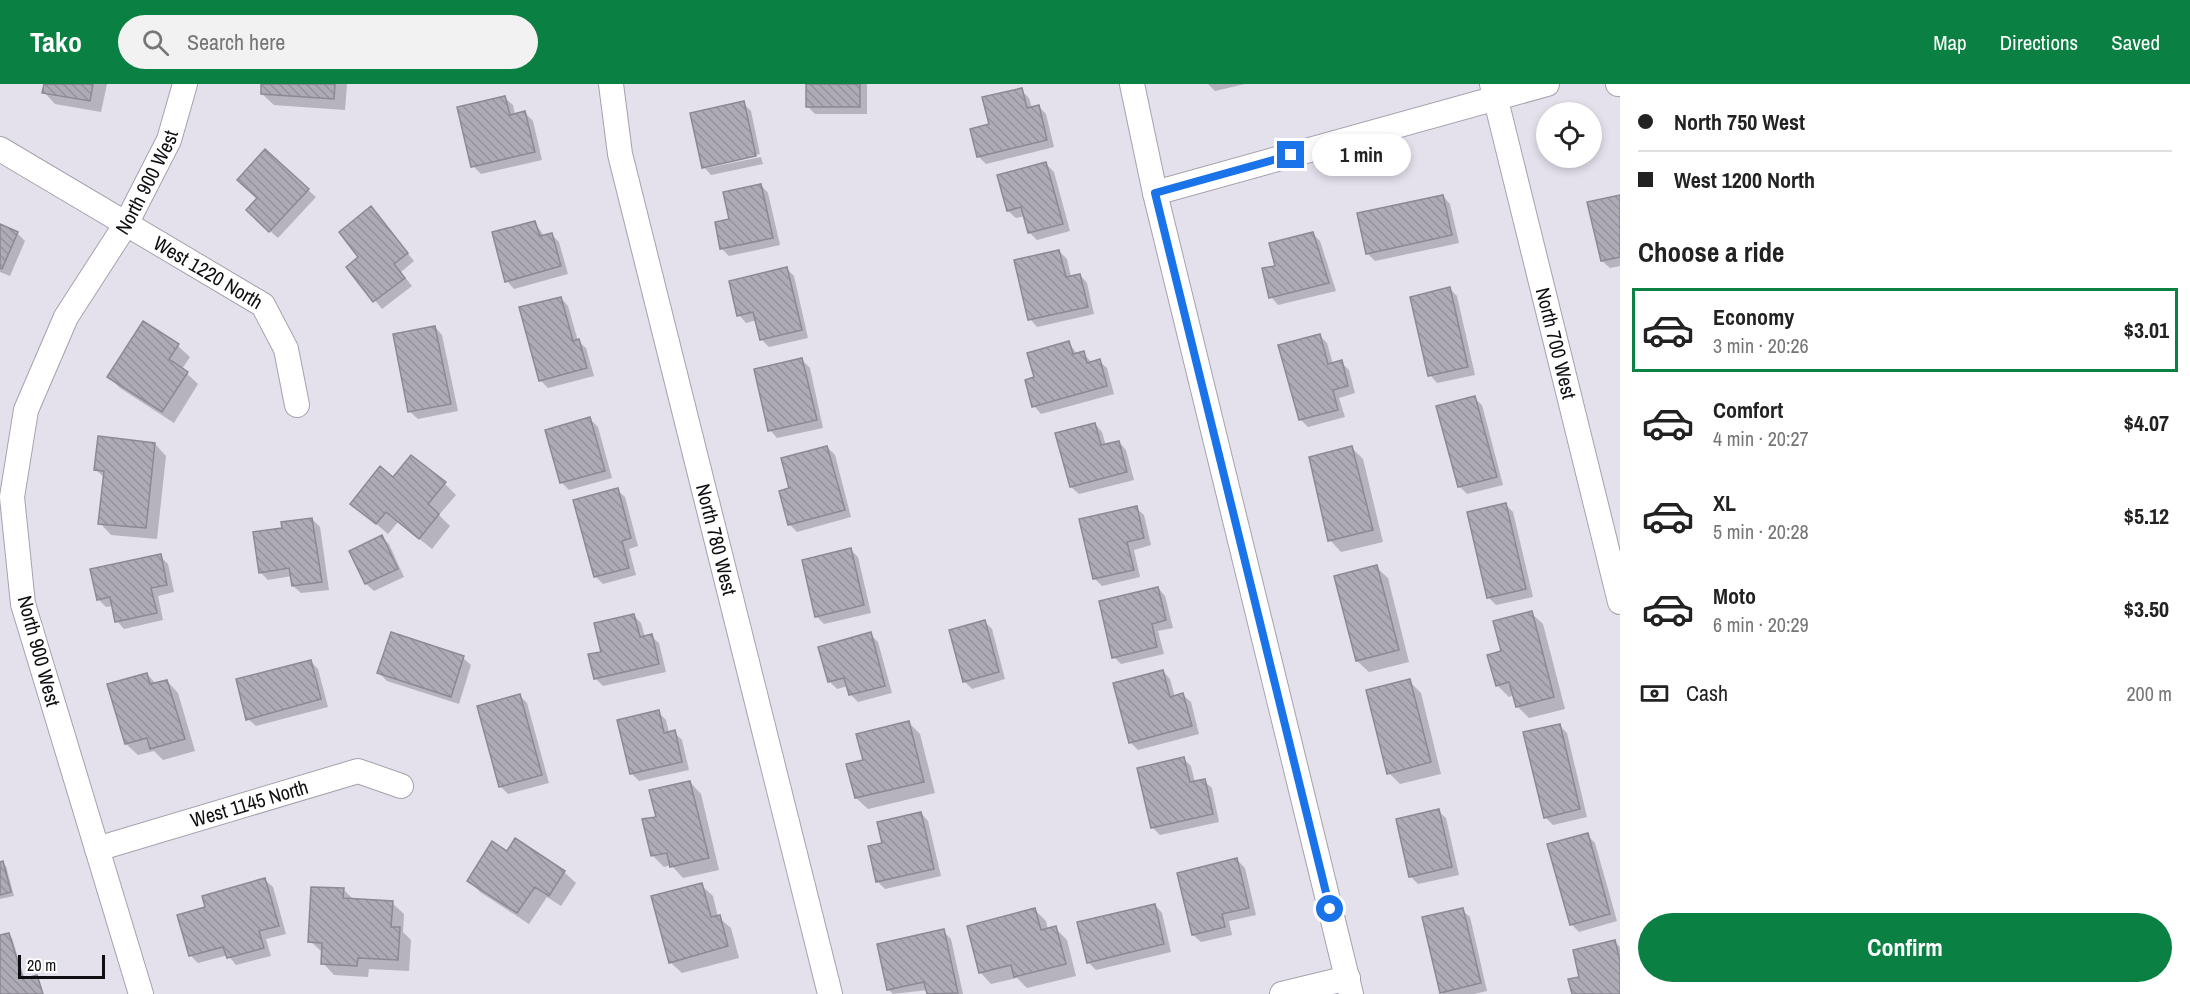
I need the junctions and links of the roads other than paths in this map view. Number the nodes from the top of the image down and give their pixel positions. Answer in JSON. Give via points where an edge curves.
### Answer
{"nodes":[{"id":1,"x":185,"y":84,"type":"edge"},
{"id":2,"x":611,"y":84,"type":"edge"},
{"id":3,"x":1132,"y":84,"type":"edge"},
{"id":4,"x":1547,"y":84,"type":"edge"},
{"id":5,"x":1493,"y":91,"type":"edge"},
{"id":6,"x":0,"y":149,"type":"edge"},
{"id":7,"x":1155,"y":193,"type":"junction"},
{"id":8,"x":126,"y":224,"type":"junction"},
{"id":9,"x":297,"y":405,"type":"dead end"},
{"id":10,"x":1612,"y":535,"type":"edge"},
{"id":11,"x":1620,"y":602,"type":"edge"},
{"id":12,"x":401,"y":786,"type":"dead end"},
{"id":13,"x":97,"y":849,"type":"junction"},
{"id":14,"x":1350,"y":986,"type":"edge"},
{"id":15,"x":141,"y":994,"type":"edge"},
{"id":16,"x":830,"y":994,"type":"edge"},
{"id":17,"x":1282,"y":994,"type":"edge"}],
"edges":[{"from":1,"to":8,"type":"street","name":"North 900 West","via":[[169,140]]},
{"from":2,"to":16,"type":"street","name":"North 780 West","via":[[620,154]]},
{"from":3,"to":7,"type":"street"},
{"from":4,"to":5,"type":"street"},
{"from":5,"to":7,"type":"street"},
{"from":5,"to":10,"type":"street","name":"North 700 West"},
{"from":6,"to":8,"type":"street","name":"West 1220 North"},
{"from":7,"to":14,"type":"street"},
{"from":8,"to":9,"type":"street","name":"West 1220 North","via":[[263,305],[286,349]]},
{"from":8,"to":13,"type":"street","name":"North 900 West","via":[[66,316],[26,411],[12,497],[23,604]]},
{"from":10,"to":11,"type":"street","name":"North 700 West"},
{"from":12,"to":13,"type":"street","name":"West 1145 North","via":[[358,771]]},
{"from":13,"to":15,"type":"street","name":"North 900 West"},
{"from":14,"to":17,"type":"street"}]}
